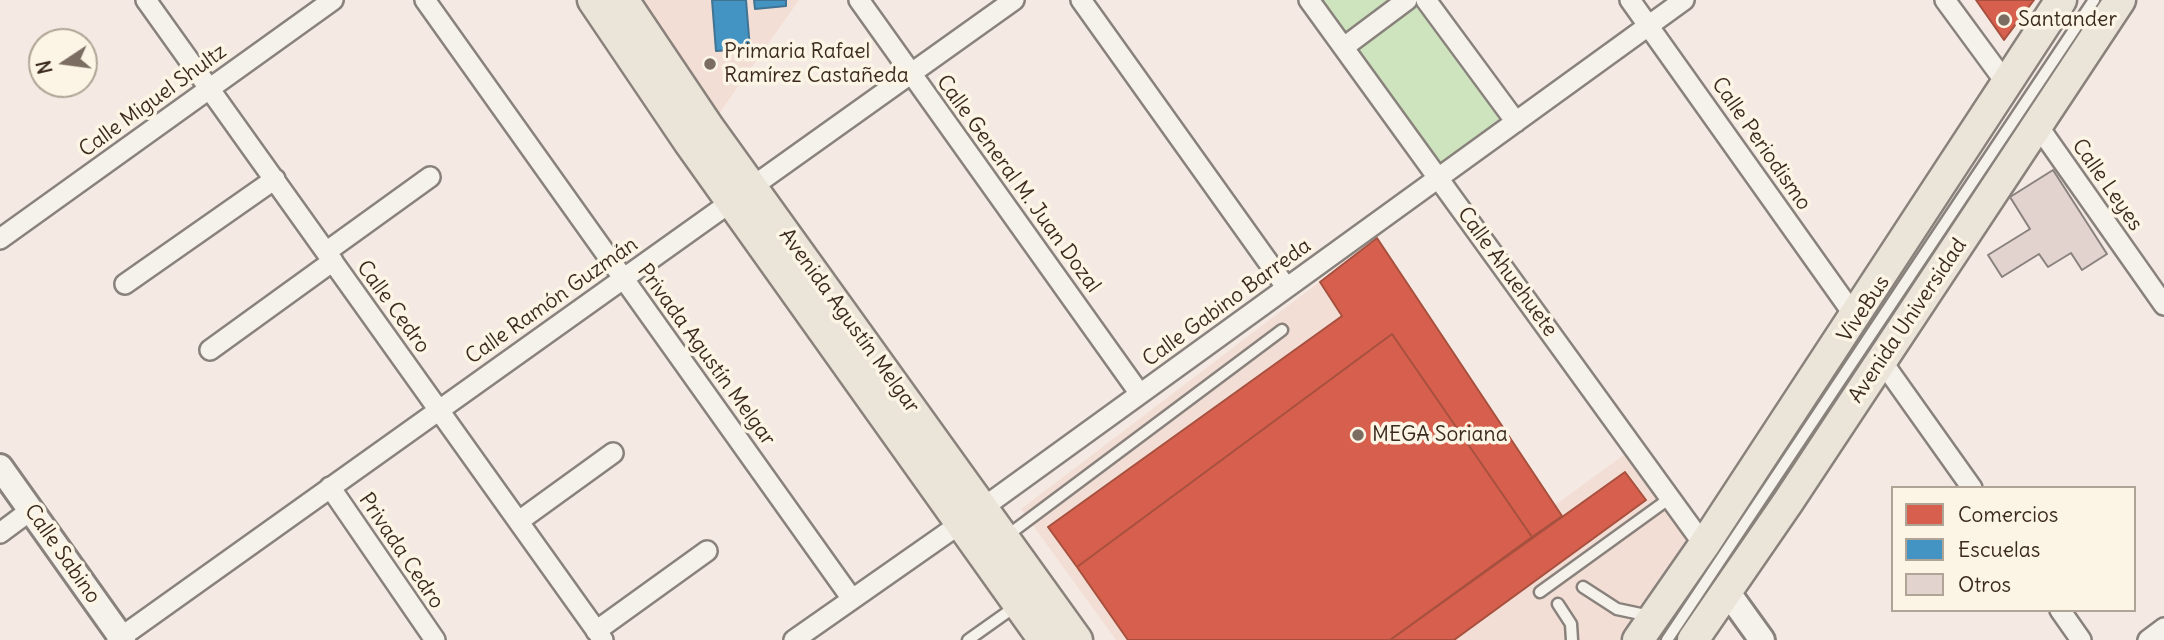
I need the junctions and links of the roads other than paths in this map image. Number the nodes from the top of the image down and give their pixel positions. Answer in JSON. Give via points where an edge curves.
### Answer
{"nodes":[{"id":1,"x":146,"y":0,"type":"edge"},
{"id":2,"x":333,"y":0,"type":"edge"},
{"id":3,"x":425,"y":0,"type":"edge"},
{"id":4,"x":593,"y":0,"type":"edge"},
{"id":5,"x":623,"y":0,"type":"edge"},
{"id":6,"x":859,"y":0,"type":"edge"},
{"id":7,"x":1014,"y":0,"type":"edge"},
{"id":8,"x":1081,"y":0,"type":"edge"},
{"id":9,"x":1309,"y":0,"type":"edge"},
{"id":10,"x":1407,"y":0,"type":"edge"},
{"id":11,"x":1426,"y":0,"type":"edge"},
{"id":12,"x":1630,"y":0,"type":"edge"},
{"id":13,"x":1685,"y":0,"type":"edge"},
{"id":14,"x":1945,"y":0,"type":"edge"},
{"id":15,"x":2061,"y":0,"type":"edge"},
{"id":16,"x":2094,"y":0,"type":"edge"},
{"id":17,"x":2119,"y":0,"type":"edge"},
{"id":18,"x":1649,"y":27,"type":"junction"},
{"id":19,"x":1344,"y":47,"type":"junction"},
{"id":20,"x":910,"y":72,"type":"junction"},
{"id":21,"x":2006,"y":83,"type":"junction"},
{"id":22,"x":209,"y":89,"type":"junction"},
{"id":23,"x":1516,"y":122,"type":"junction"},
{"id":24,"x":2038,"y":126,"type":"junction"},
{"id":25,"x":430,"y":177,"type":"dead end"},
{"id":26,"x":275,"y":179,"type":"junction"},
{"id":27,"x":1440,"y":179,"type":"junction"},
{"id":28,"x":743,"y":195,"type":"junction"},
{"id":29,"x":0,"y":239,"type":"edge"},
{"id":30,"x":330,"y":257,"type":"junction"},
{"id":31,"x":623,"y":278,"type":"junction"},
{"id":32,"x":125,"y":285,"type":"dead end"},
{"id":33,"x":1286,"y":288,"type":"junction"},
{"id":34,"x":2164,"y":305,"type":"edge"},
{"id":35,"x":1854,"y":315,"type":"junction"},
{"id":36,"x":1282,"y":330,"type":"dead end"},
{"id":37,"x":210,"y":350,"type":"dead end"},
{"id":38,"x":1881,"y":360,"type":"junction"},
{"id":39,"x":1140,"y":394,"type":"junction"},
{"id":40,"x":439,"y":410,"type":"junction"},
{"id":41,"x":613,"y":453,"type":"dead end"},
{"id":42,"x":0,"y":467,"type":"edge"},
{"id":43,"x":1971,"y":486,"type":"edge"},
{"id":44,"x":330,"y":487,"type":"junction"},
{"id":45,"x":1670,"y":498,"type":"junction"},
{"id":46,"x":31,"y":510,"type":"junction"},
{"id":47,"x":972,"y":515,"type":"junction"},
{"id":48,"x":519,"y":521,"type":"junction"},
{"id":49,"x":0,"y":533,"type":"edge"},
{"id":50,"x":1004,"y":537,"type":"junction"},
{"id":51,"x":1704,"y":545,"type":"junction"},
{"id":52,"x":707,"y":551,"type":"dead end"},
{"id":53,"x":1583,"y":587,"type":"dead end"},
{"id":54,"x":1726,"y":590,"type":"junction"},
{"id":55,"x":1540,"y":592,"type":"dead end"},
{"id":56,"x":1028,"y":596,"type":"junction"},
{"id":57,"x":852,"y":599,"type":"junction"},
{"id":58,"x":1558,"y":604,"type":"dead end"},
{"id":59,"x":2061,"y":612,"type":"edge"},
{"id":60,"x":2164,"y":628,"type":"edge"},
{"id":61,"x":1653,"y":632,"type":"edge"},
{"id":62,"x":600,"y":635,"type":"edge"},
{"id":63,"x":121,"y":639,"type":"edge"},
{"id":64,"x":435,"y":640,"type":"edge"},
{"id":65,"x":794,"y":640,"type":"edge"},
{"id":66,"x":968,"y":640,"type":"edge"},
{"id":67,"x":1044,"y":640,"type":"edge"},
{"id":68,"x":1077,"y":640,"type":"edge"},
{"id":69,"x":1572,"y":640,"type":"edge"},
{"id":70,"x":1693,"y":640,"type":"edge"},
{"id":71,"x":1762,"y":640,"type":"edge"},
{"id":72,"x":2081,"y":640,"type":"edge"},
{"id":73,"x":2148,"y":640,"type":"edge"}],
"edges":[{"from":1,"to":22,"type":"street","name":"Calle Cedro"},
{"from":2,"to":22,"type":"street","name":"Calle Miguel Shultz"},
{"from":3,"to":31,"type":"street","name":"Privada Agustín Melgar"},
{"from":4,"to":28,"type":"main road","name":"Avenida Agustín Melgar"},
{"from":5,"to":28,"type":"main road","name":"Avenida Agustín Melgar"},
{"from":6,"to":20,"type":"street","name":"Calle General M. Juan Dozal"},
{"from":7,"to":20,"type":"street","name":"Calle Ramón Guzmán"},
{"from":8,"to":33,"type":"street"},
{"from":9,"to":19,"type":"street","name":"Calle Ahuehuete"},
{"from":10,"to":19,"type":"street"},
{"from":11,"to":23,"type":"street"},
{"from":12,"to":18,"type":"street","name":"Calle Periodismo"},
{"from":13,"to":18,"type":"street","name":"Calle Gabino Barreda"},
{"from":14,"to":21,"type":"street"},
{"from":15,"to":21,"type":"main road"},
{"from":16,"to":61,"type":"lane","name":"ViveBus"},
{"from":17,"to":24,"type":"main road","name":"Avenida Universidad"},
{"from":18,"to":23,"type":"street","name":"Calle Gabino Barreda"},
{"from":18,"to":35,"type":"street","name":"Calle Periodismo"},
{"from":19,"to":27,"type":"street","name":"Calle Ahuehuete"},
{"from":20,"to":28,"type":"street","name":"Calle Ramón Guzmán"},
{"from":20,"to":39,"type":"street","name":"Calle General M. Juan Dozal"},
{"from":21,"to":35,"type":"main road"},
{"from":22,"to":26,"type":"street","name":"Calle Cedro"},
{"from":22,"to":29,"type":"street","name":"Calle Miguel Shultz"},
{"from":23,"to":27,"type":"street","name":"Calle Gabino Barreda"},
{"from":24,"to":34,"type":"street","name":"Calle Leyes"},
{"from":24,"to":38,"type":"main road","name":"Avenida Universidad"},
{"from":25,"to":30,"type":"street"},
{"from":26,"to":30,"type":"street","name":"Calle Cedro"},
{"from":26,"to":32,"type":"street"},
{"from":27,"to":33,"type":"street","name":"Calle Gabino Barreda"},
{"from":27,"to":45,"type":"street","name":"Calle Ahuehuete"},
{"from":28,"to":31,"type":"street","name":"Calle Ramón Guzmán"},
{"from":28,"to":47,"type":"main road","name":"Avenida Agustín Melgar"},
{"from":30,"to":37,"type":"street"},
{"from":30,"to":40,"type":"street","name":"Calle Cedro"},
{"from":31,"to":40,"type":"street","name":"Calle Ramón Guzmán"},
{"from":31,"to":57,"type":"street","name":"Privada Agustín Melgar"},
{"from":33,"to":39,"type":"street","name":"Calle Gabino Barreda"},
{"from":35,"to":51,"type":"main road"},
{"from":36,"to":50,"type":"lane"},
{"from":38,"to":43,"type":"street"},
{"from":38,"to":54,"type":"main road","name":"Avenida Universidad"},
{"from":39,"to":47,"type":"street","name":"Calle Gabino Barreda"},
{"from":40,"to":44,"type":"street","name":"Calle Ramón Guzmán"},
{"from":40,"to":48,"type":"street","name":"Calle Cedro"},
{"from":41,"to":48,"type":"street"},
{"from":42,"to":46,"type":"street","name":"Calle Sabino"},
{"from":44,"to":63,"type":"street","name":"Calle Ramón Guzmán"},
{"from":44,"to":64,"type":"street","name":"Privada Cedro"},
{"from":45,"to":51,"type":"street","name":"Calle Ahuehuete"},
{"from":45,"to":55,"type":"lane"},
{"from":46,"to":49,"type":"street"},
{"from":46,"to":63,"type":"street","name":"Calle Sabino"},
{"from":47,"to":50,"type":"main road","name":"Avenida Agustín Melgar"},
{"from":47,"to":56,"type":"main road","name":"Avenida Agustín Melgar"},
{"from":47,"to":57,"type":"street","name":"Calle Gabino Barreda"},
{"from":48,"to":62,"type":"street","name":"Calle Cedro"},
{"from":50,"to":56,"type":"main road","name":"Avenida Agustín Melgar"},
{"from":51,"to":61,"type":"main road"},
{"from":52,"to":62,"type":"street"},
{"from":53,"to":61,"type":"lane"},
{"from":54,"to":70,"type":"main road","name":"Avenida Universidad"},
{"from":54,"to":71,"type":"street"},
{"from":56,"to":66,"type":"lane"},
{"from":56,"to":67,"type":"main road","name":"Avenida Agustín Melgar"},
{"from":56,"to":68,"type":"main road","name":"Avenida Agustín Melgar"},
{"from":57,"to":65,"type":"street","name":"Calle Gabino Barreda"},
{"from":58,"to":69,"type":"lane","via":[[1571,624]]},
{"from":59,"to":72,"type":"street"},
{"from":60,"to":73,"type":"street"}]}
